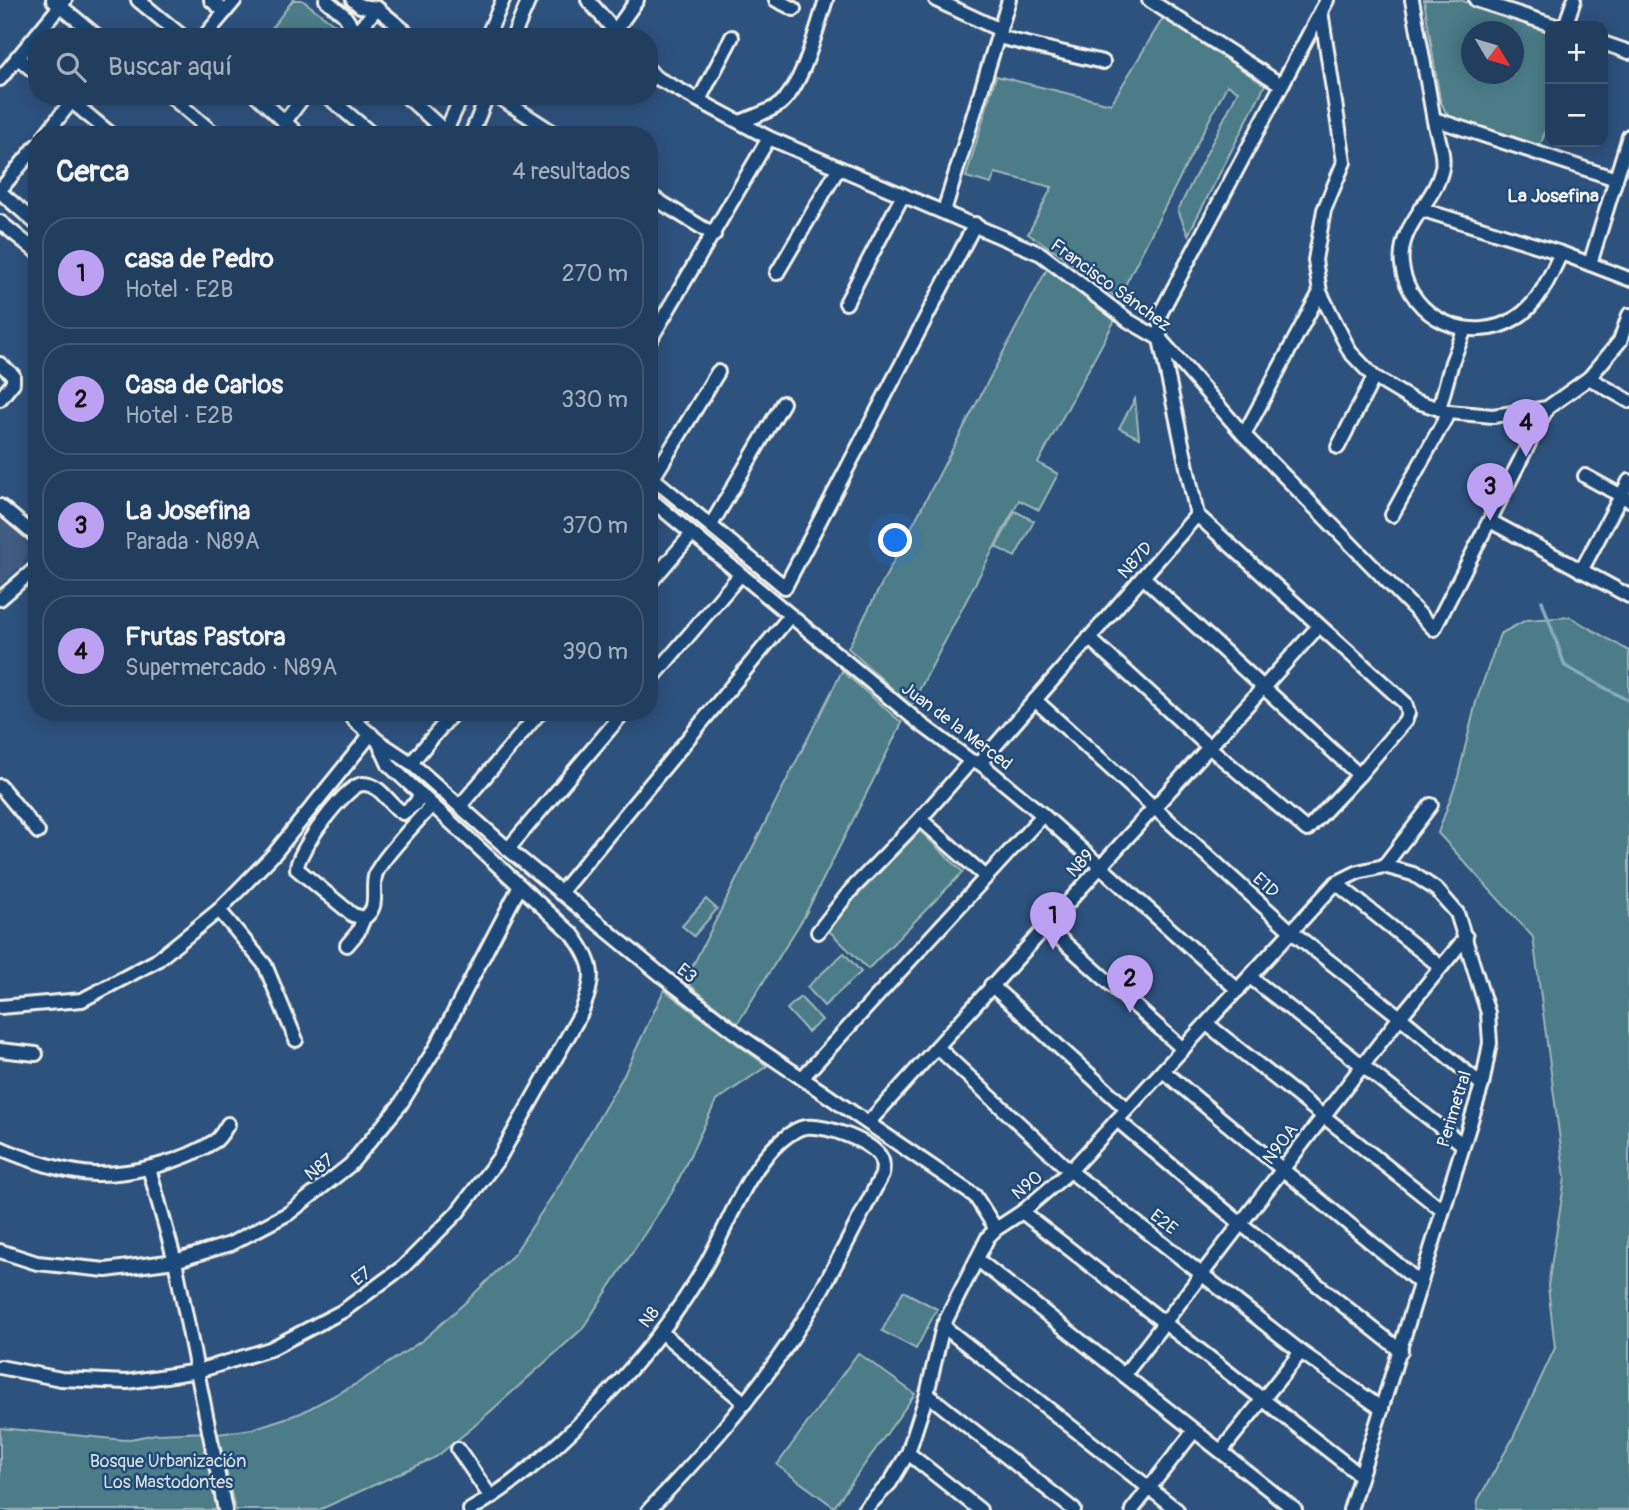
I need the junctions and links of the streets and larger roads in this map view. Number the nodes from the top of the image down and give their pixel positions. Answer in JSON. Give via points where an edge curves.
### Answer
{"nodes":[{"id":1,"x":138,"y":0,"type":"edge"},
{"id":2,"x":211,"y":0,"type":"edge"},
{"id":3,"x":235,"y":0,"type":"edge"},
{"id":4,"x":326,"y":0,"type":"edge"},
{"id":5,"x":503,"y":0,"type":"edge"},
{"id":6,"x":529,"y":0,"type":"edge"},
{"id":7,"x":588,"y":0,"type":"edge"},
{"id":8,"x":637,"y":0,"type":"edge"},
{"id":9,"x":776,"y":0,"type":"edge"},
{"id":10,"x":826,"y":0,"type":"edge"},
{"id":11,"x":936,"y":0,"type":"edge"},
{"id":12,"x":1009,"y":0,"type":"edge"},
{"id":13,"x":1149,"y":0,"type":"edge"},
{"id":14,"x":1412,"y":0,"type":"edge"},
{"id":15,"x":1476,"y":0,"type":"edge"},
{"id":16,"x":1574,"y":0,"type":"edge"},
{"id":17,"x":60,"y":2,"type":"edge"},
{"id":18,"x":358,"y":4,"type":"edge"},
{"id":19,"x":1324,"y":6,"type":"edge"},
{"id":20,"x":377,"y":8,"type":"junction"},
{"id":21,"x":794,"y":9,"type":"dead end"},
{"id":22,"x":225,"y":12,"type":"junction"},
{"id":23,"x":344,"y":15,"type":"junction"},
{"id":24,"x":1567,"y":21,"type":"edge"},
{"id":25,"x":1545,"y":22,"type":"edge"},
{"id":26,"x":40,"y":28,"type":"edge"},
{"id":27,"x":88,"y":28,"type":"edge"},
{"id":28,"x":172,"y":28,"type":"edge"},
{"id":29,"x":212,"y":28,"type":"edge"},
{"id":30,"x":355,"y":28,"type":"edge"},
{"id":31,"x":361,"y":28,"type":"edge"},
{"id":32,"x":401,"y":28,"type":"edge"},
{"id":33,"x":491,"y":28,"type":"edge"},
{"id":34,"x":517,"y":28,"type":"edge"},
{"id":35,"x":613,"y":28,"type":"edge"},
{"id":36,"x":621,"y":28,"type":"edge"},
{"id":37,"x":999,"y":33,"type":"junction"},
{"id":38,"x":732,"y":37,"type":"dead end"},
{"id":39,"x":28,"y":43,"type":"edge"},
{"id":40,"x":1608,"y":45,"type":"edge"},
{"id":41,"x":1629,"y":52,"type":"edge"},
{"id":42,"x":17,"y":57,"type":"junction"},
{"id":43,"x":1103,"y":62,"type":"dead end"},
{"id":44,"x":28,"y":66,"type":"edge"},
{"id":45,"x":0,"y":79,"type":"edge"},
{"id":46,"x":658,"y":79,"type":"edge"},
{"id":47,"x":1280,"y":84,"type":"junction"},
{"id":48,"x":699,"y":100,"type":"junction"},
{"id":49,"x":64,"y":105,"type":"edge"},
{"id":50,"x":75,"y":105,"type":"edge"},
{"id":51,"x":181,"y":105,"type":"edge"},
{"id":52,"x":266,"y":105,"type":"edge"},
{"id":53,"x":297,"y":105,"type":"edge"},
{"id":54,"x":338,"y":105,"type":"edge"},
{"id":55,"x":415,"y":105,"type":"edge"},
{"id":56,"x":458,"y":105,"type":"edge"},
{"id":57,"x":483,"y":105,"type":"edge"},
{"id":58,"x":511,"y":105,"type":"edge"},
{"id":59,"x":1434,"y":119,"type":"junction"},
{"id":60,"x":740,"y":122,"type":"junction"},
{"id":61,"x":284,"y":123,"type":"junction"},
{"id":62,"x":51,"y":126,"type":"edge"},
{"id":63,"x":101,"y":126,"type":"edge"},
{"id":64,"x":205,"y":126,"type":"edge"},
{"id":65,"x":288,"y":126,"type":"edge"},
{"id":66,"x":362,"y":126,"type":"edge"},
{"id":67,"x":438,"y":126,"type":"edge"},
{"id":68,"x":448,"y":126,"type":"edge"},
{"id":69,"x":475,"y":126,"type":"edge"},
{"id":70,"x":543,"y":126,"type":"edge"},
{"id":71,"x":1629,"y":136,"type":"edge"},
{"id":72,"x":769,"y":138,"type":"junction"},
{"id":73,"x":28,"y":156,"type":"edge"},
{"id":74,"x":838,"y":169,"type":"junction"},
{"id":75,"x":1616,"y":179,"type":"junction"},
{"id":76,"x":0,"y":191,"type":"edge"},
{"id":77,"x":903,"y":195,"type":"junction"},
{"id":78,"x":658,"y":200,"type":"edge"},
{"id":79,"x":1420,"y":209,"type":"junction"},
{"id":80,"x":944,"y":211,"type":"junction"},
{"id":81,"x":28,"y":216,"type":"edge"},
{"id":82,"x":0,"y":222,"type":"edge"},
{"id":83,"x":975,"y":224,"type":"junction"},
{"id":84,"x":714,"y":234,"type":"junction"},
{"id":85,"x":28,"y":245,"type":"edge"},
{"id":86,"x":1561,"y":253,"type":"junction"},
{"id":87,"x":1590,"y":264,"type":"junction"},
{"id":88,"x":777,"y":273,"type":"dead end"},
{"id":89,"x":1629,"y":279,"type":"edge"},
{"id":90,"x":1320,"y":292,"type":"junction"},
{"id":91,"x":846,"y":303,"type":"dead end"},
{"id":92,"x":1629,"y":315,"type":"edge"},
{"id":93,"x":658,"y":327,"type":"edge"},
{"id":94,"x":1465,"y":329,"type":"junction"},
{"id":95,"x":1160,"y":339,"type":"junction"},
{"id":96,"x":0,"y":365,"type":"edge"},
{"id":97,"x":718,"y":372,"type":"dead end"},
{"id":98,"x":1374,"y":377,"type":"junction"},
{"id":99,"x":1589,"y":378,"type":"junction"},
{"id":100,"x":0,"y":399,"type":"edge"},
{"id":101,"x":1629,"y":401,"type":"edge"},
{"id":102,"x":783,"y":403,"type":"dead end"},
{"id":103,"x":1547,"y":408,"type":"junction"},
{"id":104,"x":1444,"y":410,"type":"junction"},
{"id":105,"x":1244,"y":435,"type":"junction"},
{"id":106,"x":1338,"y":447,"type":"dead end"},
{"id":107,"x":658,"y":466,"type":"edge"},
{"id":108,"x":1585,"y":476,"type":"dead end"},
{"id":109,"x":1629,"y":481,"type":"edge"},
{"id":110,"x":658,"y":483,"type":"edge"},
{"id":111,"x":1625,"y":498,"type":"edge"},
{"id":112,"x":0,"y":506,"type":"edge"},
{"id":113,"x":658,"y":506,"type":"edge"},
{"id":114,"x":1392,"y":515,"type":"dead end"},
{"id":115,"x":1197,"y":516,"type":"junction"},
{"id":116,"x":1490,"y":521,"type":"junction"},
{"id":117,"x":711,"y":525,"type":"junction"},
{"id":118,"x":28,"y":529,"type":"edge"},
{"id":119,"x":692,"y":534,"type":"junction"},
{"id":120,"x":1581,"y":571,"type":"junction"},
{"id":121,"x":658,"y":574,"type":"edge"},
{"id":122,"x":28,"y":575,"type":"edge"},
{"id":123,"x":740,"y":575,"type":"junction"},
{"id":124,"x":1143,"y":578,"type":"junction"},
{"id":125,"x":1629,"y":597,"type":"edge"},
{"id":126,"x":0,"y":599,"type":"edge"},
{"id":127,"x":790,"y":616,"type":"junction"},
{"id":128,"x":1318,"y":627,"type":"junction"},
{"id":129,"x":1089,"y":638,"type":"junction"},
{"id":130,"x":658,"y":671,"type":"edge"},
{"id":131,"x":1262,"y":688,"type":"junction"},
{"id":132,"x":1035,"y":700,"type":"junction"},
{"id":133,"x":446,"y":721,"type":"edge"},
{"id":134,"x":532,"y":721,"type":"edge"},
{"id":135,"x":616,"y":721,"type":"edge"},
{"id":136,"x":368,"y":724,"type":"edge"},
{"id":137,"x":1210,"y":747,"type":"junction"},
{"id":138,"x":975,"y":762,"type":"junction"},
{"id":139,"x":411,"y":763,"type":"junction"},
{"id":140,"x":1359,"y":775,"type":"junction"},
{"id":141,"x":0,"y":786,"type":"edge"},
{"id":142,"x":421,"y":794,"type":"junction"},
{"id":143,"x":432,"y":804,"type":"junction"},
{"id":144,"x":460,"y":806,"type":"junction"},
{"id":145,"x":1431,"y":806,"type":"dead end"},
{"id":146,"x":1154,"y":808,"type":"junction"},
{"id":147,"x":1043,"y":815,"type":"junction"},
{"id":148,"x":920,"y":819,"type":"junction"},
{"id":149,"x":38,"y":832,"type":"dead end"},
{"id":150,"x":508,"y":849,"type":"junction"},
{"id":151,"x":1384,"y":866,"type":"junction"},
{"id":152,"x":1101,"y":867,"type":"junction"},
{"id":153,"x":986,"y":877,"type":"junction"},
{"id":154,"x":1336,"y":883,"type":"junction"},
{"id":155,"x":520,"y":886,"type":"junction"},
{"id":156,"x":560,"y":893,"type":"junction"},
{"id":157,"x":219,"y":910,"type":"junction"},
{"id":158,"x":364,"y":918,"type":"junction"},
{"id":159,"x":1045,"y":926,"type":"junction"},
{"id":160,"x":818,"y":932,"type":"dead end"},
{"id":161,"x":1292,"y":932,"type":"junction"},
{"id":162,"x":1466,"y":937,"type":"junction"},
{"id":163,"x":347,"y":945,"type":"dead end"},
{"id":164,"x":1441,"y":967,"type":"junction"},
{"id":165,"x":1250,"y":977,"type":"junction"},
{"id":166,"x":991,"y":985,"type":"junction"},
{"id":167,"x":1238,"y":990,"type":"junction"},
{"id":168,"x":0,"y":1007,"type":"edge"},
{"id":169,"x":1400,"y":1017,"type":"junction"},
{"id":170,"x":1206,"y":1024,"type":"junction"},
{"id":171,"x":296,"y":1040,"type":"dead end"},
{"id":172,"x":937,"y":1047,"type":"junction"},
{"id":173,"x":1183,"y":1049,"type":"junction"},
{"id":174,"x":0,"y":1050,"type":"edge"},
{"id":175,"x":36,"y":1054,"type":"dead end"},
{"id":176,"x":1362,"y":1067,"type":"junction"},
{"id":177,"x":1163,"y":1070,"type":"junction"},
{"id":178,"x":802,"y":1078,"type":"junction"},
{"id":179,"x":1482,"y":1085,"type":"junction"},
{"id":180,"x":1127,"y":1109,"type":"junction"},
{"id":181,"x":1323,"y":1115,"type":"junction"},
{"id":182,"x":1117,"y":1120,"type":"junction"},
{"id":183,"x":868,"y":1123,"type":"junction"},
{"id":184,"x":228,"y":1124,"type":"dead end"},
{"id":185,"x":1462,"y":1144,"type":"junction"},
{"id":186,"x":0,"y":1148,"type":"edge"},
{"id":187,"x":149,"y":1168,"type":"junction"},
{"id":188,"x":1282,"y":1170,"type":"junction"},
{"id":189,"x":1070,"y":1171,"type":"junction"},
{"id":190,"x":1443,"y":1210,"type":"junction"},
{"id":191,"x":1022,"y":1212,"type":"junction"},
{"id":192,"x":1241,"y":1224,"type":"junction"},
{"id":193,"x":996,"y":1229,"type":"junction"},
{"id":194,"x":0,"y":1251,"type":"edge"},
{"id":195,"x":978,"y":1260,"type":"junction"},
{"id":196,"x":175,"y":1261,"type":"junction"},
{"id":197,"x":1203,"y":1275,"type":"junction"},
{"id":198,"x":1419,"y":1282,"type":"junction"},
{"id":199,"x":1164,"y":1325,"type":"junction"},
{"id":200,"x":943,"y":1326,"type":"junction"},
{"id":201,"x":661,"y":1332,"type":"junction"},
{"id":202,"x":1401,"y":1351,"type":"junction"},
{"id":203,"x":1301,"y":1352,"type":"junction"},
{"id":204,"x":0,"y":1367,"type":"edge"},
{"id":205,"x":198,"y":1371,"type":"junction"},
{"id":206,"x":1124,"y":1374,"type":"junction"},
{"id":207,"x":927,"y":1394,"type":"junction"},
{"id":208,"x":1263,"y":1399,"type":"junction"},
{"id":209,"x":745,"y":1403,"type":"junction"},
{"id":210,"x":1382,"y":1409,"type":"junction"},
{"id":211,"x":1194,"y":1431,"type":"junction"},
{"id":212,"x":458,"y":1449,"type":"dead end"},
{"id":213,"x":1222,"y":1451,"type":"junction"},
{"id":214,"x":908,"y":1453,"type":"junction"},
{"id":215,"x":1360,"y":1475,"type":"junction"},
{"id":216,"x":1149,"y":1488,"type":"junction"},
{"id":217,"x":490,"y":1496,"type":"junction"},
{"id":218,"x":867,"y":1509,"type":"edge"},
{"id":219,"x":225,"y":1510,"type":"edge"},
{"id":220,"x":470,"y":1510,"type":"edge"},
{"id":221,"x":649,"y":1510,"type":"edge"},
{"id":222,"x":980,"y":1510,"type":"edge"},
{"id":223,"x":1074,"y":1510,"type":"edge"},
{"id":224,"x":1132,"y":1510,"type":"edge"},
{"id":225,"x":1177,"y":1510,"type":"edge"},
{"id":226,"x":1295,"y":1510,"type":"edge"},
{"id":227,"x":1350,"y":1510,"type":"edge"}],
"edges":[{"from":1,"to":28,"type":"street"},
{"from":2,"to":22,"type":"street"},
{"from":3,"to":22,"type":"street"},
{"from":4,"to":23,"type":"street"},
{"from":5,"to":33,"type":"street"},
{"from":6,"to":34,"type":"street"},
{"from":7,"to":35,"type":"street"},
{"from":8,"to":36,"type":"street"},
{"from":9,"to":21,"type":"street"},
{"from":10,"to":60,"type":"street","via":[[792,89],[779,104]]},
{"from":11,"to":37,"type":"street"},
{"from":12,"to":37,"type":"street"},
{"from":13,"to":47,"type":"street"},
{"from":14,"to":59,"type":"street"},
{"from":15,"to":25,"type":"street"},
{"from":16,"to":24,"type":"street"},
{"from":17,"to":26,"type":"street"},
{"from":17,"to":27,"type":"street"},
{"from":18,"to":20,"type":"street"},
{"from":18,"to":23,"type":"street","via":[[351,16]]},
{"from":19,"to":47,"type":"street"},
{"from":19,"to":90,"type":"street","via":[[1344,162],[1324,210],[1315,260]]},
{"from":20,"to":31,"type":"street"},
{"from":20,"to":32,"type":"street"},
{"from":22,"to":29,"type":"street"},
{"from":23,"to":30,"type":"street"},
{"from":37,"to":43,"type":"street"},
{"from":37,"to":80,"type":"street"},
{"from":38,"to":48,"type":"street"},
{"from":39,"to":42,"type":"street"},
{"from":40,"to":41,"type":"street"},
{"from":42,"to":44,"type":"street"},
{"from":42,"to":45,"type":"street"},
{"from":46,"to":48,"type":"street","name":"Francisco Sánchez"},
{"from":47,"to":95,"type":"street","via":[[1160,314]]},
{"from":48,"to":60,"type":"street","name":"Francisco Sánchez"},
{"from":49,"to":62,"type":"street"},
{"from":50,"to":63,"type":"street"},
{"from":51,"to":64,"type":"street"},
{"from":52,"to":61,"type":"street"},
{"from":53,"to":61,"type":"street"},
{"from":54,"to":66,"type":"street"},
{"from":55,"to":67,"type":"street"},
{"from":56,"to":68,"type":"street"},
{"from":57,"to":69,"type":"street"},
{"from":58,"to":70,"type":"street"},
{"from":59,"to":75,"type":"street"},
{"from":59,"to":79,"type":"street","via":[[1442,169]]},
{"from":60,"to":72,"type":"street","name":"Francisco Sánchez"},
{"from":61,"to":65,"type":"street"},
{"from":71,"to":75,"type":"street"},
{"from":72,"to":74,"type":"street","name":"Francisco Sánchez"},
{"from":72,"to":84,"type":"street"},
{"from":73,"to":76,"type":"street"},
{"from":74,"to":77,"type":"street","name":"Francisco Sánchez"},
{"from":74,"to":88,"type":"street"},
{"from":75,"to":87,"type":"street"},
{"from":76,"to":81,"type":"street"},
{"from":77,"to":80,"type":"street","name":"Francisco Sánchez"},
{"from":77,"to":91,"type":"street"},
{"from":78,"to":84,"type":"street"},
{"from":79,"to":86,"type":"street"},
{"from":79,"to":94,"type":"street","via":[[1407,233],[1402,264],[1412,293],[1436,319]]},
{"from":80,"to":83,"type":"street","name":"Francisco Sánchez"},
{"from":82,"to":85,"type":"street"},
{"from":83,"to":95,"type":"street","name":"Francisco Sánchez","via":[[1041,254]]},
{"from":83,"to":117,"type":"street","via":[[785,587]]},
{"from":84,"to":93,"type":"street"},
{"from":86,"to":87,"type":"street"},
{"from":86,"to":94,"type":"street","via":[[1545,289],[1517,318],[1488,330]]},
{"from":87,"to":89,"type":"street"},
{"from":90,"to":98,"type":"street","via":[[1350,352]]},
{"from":90,"to":105,"type":"street"},
{"from":92,"to":99,"type":"street","via":[[1620,341]]},
{"from":94,"to":104,"type":"street","via":[[1452,362]]},
{"from":95,"to":105,"type":"street","name":"Francisco Sánchez"},
{"from":95,"to":115,"type":"street"},
{"from":96,"to":100,"type":"street","via":[[13,375],[13,383]]},
{"from":97,"to":107,"type":"street"},
{"from":98,"to":104,"type":"street","via":[[1412,400]]},
{"from":98,"to":106,"type":"street"},
{"from":99,"to":101,"type":"street"},
{"from":99,"to":103,"type":"street"},
{"from":102,"to":117,"type":"street"},
{"from":103,"to":104,"type":"street","via":[[1493,416]]},
{"from":103,"to":116,"type":"street"},
{"from":104,"to":114,"type":"street"},
{"from":105,"to":116,"type":"street","name":"Francisco Sánchez","via":[[1434,629]]},
{"from":108,"to":111,"type":"street"},
{"from":109,"to":111,"type":"street"},
{"from":110,"to":117,"type":"street"},
{"from":111,"to":120,"type":"street"},
{"from":112,"to":118,"type":"street"},
{"from":113,"to":119,"type":"street","name":"Juan de la Merced"},
{"from":115,"to":124,"type":"street","name":"N87D"},
{"from":115,"to":128,"type":"street"},
{"from":116,"to":120,"type":"street"},
{"from":119,"to":121,"type":"street"},
{"from":119,"to":123,"type":"street","name":"Juan de la Merced"},
{"from":120,"to":125,"type":"street"},
{"from":122,"to":126,"type":"street"},
{"from":123,"to":127,"type":"street","name":"Juan de la Merced"},
{"from":123,"to":130,"type":"street"},
{"from":124,"to":129,"type":"street","name":"N87D"},
{"from":124,"to":131,"type":"street"},
{"from":127,"to":138,"type":"street","name":"Juan de la Merced","via":[[921,724]]},
{"from":127,"to":156,"type":"street"},
{"from":128,"to":131,"type":"street","name":"N89"},
{"from":128,"to":140,"type":"street","via":[[1405,703],[1408,713]]},
{"from":129,"to":132,"type":"street","name":"N87D"},
{"from":129,"to":137,"type":"street"},
{"from":131,"to":137,"type":"street","name":"N89"},
{"from":131,"to":140,"type":"street"},
{"from":132,"to":138,"type":"street","name":"N87D"},
{"from":132,"to":146,"type":"street","name":"E1D"},
{"from":133,"to":139,"type":"street"},
{"from":134,"to":144,"type":"street"},
{"from":135,"to":150,"type":"street"},
{"from":136,"to":139,"type":"street","name":"E3"},
{"from":136,"to":142,"type":"street","via":[[389,765]]},
{"from":136,"to":157,"type":"street","via":[[274,854]]},
{"from":137,"to":140,"type":"street","via":[[1307,830]]},
{"from":137,"to":146,"type":"street","name":"N89"},
{"from":138,"to":147,"type":"street","name":"Juan de la Merced"},
{"from":138,"to":148,"type":"street","name":"N87D"},
{"from":139,"to":144,"type":"street","name":"E3"},
{"from":141,"to":149,"type":"street"},
{"from":142,"to":143,"type":"street"},
{"from":142,"to":158,"type":"street","via":[[402,813],[375,788],[352,787],[297,862],[304,876],[353,915]]},
{"from":143,"to":155,"type":"street"},
{"from":143,"to":158,"type":"street","via":[[376,873],[373,907]]},
{"from":144,"to":150,"type":"street","name":"E3"},
{"from":145,"to":151,"type":"street"},
{"from":146,"to":152,"type":"street","name":"N89"},
{"from":146,"to":161,"type":"street","name":"E1D"},
{"from":147,"to":152,"type":"street","name":"Juan de la Merced"},
{"from":147,"to":153,"type":"street"},
{"from":148,"to":153,"type":"street"},
{"from":148,"to":160,"type":"street","name":"N87D","via":[[850,890]]},
{"from":150,"to":156,"type":"street","name":"E3"},
{"from":151,"to":154,"type":"street"},
{"from":151,"to":162,"type":"street","name":"Perimetral","via":[[1413,874],[1437,890],[1457,913]]},
{"from":152,"to":159,"type":"street","name":"N89"},
{"from":152,"to":167,"type":"street","name":"Juan de la Merced"},
{"from":153,"to":178,"type":"street"},
{"from":154,"to":161,"type":"street"},
{"from":154,"to":164,"type":"street"},
{"from":155,"to":196,"type":"street","name":"N87","via":[[436,1046],[400,1104],[350,1164],[289,1213],[230,1244]]},
{"from":155,"to":205,"type":"street","name":"E7","via":[[573,935],[592,972],[580,1013],[499,1158],[457,1213],[403,1267],[343,1311],[270,1349]]},
{"from":156,"to":178,"type":"street","name":"E3","via":[[625,937],[671,984]]},
{"from":157,"to":168,"type":"street","via":[[156,961],[82,1000]]},
{"from":157,"to":171,"type":"street","via":[[265,965]]},
{"from":158,"to":163,"type":"street"},
{"from":159,"to":166,"type":"street","name":"N89"},
{"from":159,"to":173,"type":"street"},
{"from":161,"to":165,"type":"street","name":"N90"},
{"from":161,"to":169,"type":"street","name":"E1D"},
{"from":162,"to":164,"type":"street","name":"N90A"},
{"from":162,"to":179,"type":"street","name":"Perimetral","via":[[1488,1013],[1490,1043]]},
{"from":164,"to":169,"type":"street","name":"N90A"},
{"from":165,"to":167,"type":"street","name":"N90"},
{"from":165,"to":176,"type":"street"},
{"from":166,"to":172,"type":"street","name":"N89"},
{"from":166,"to":180,"type":"street"},
{"from":167,"to":170,"type":"street","name":"N90"},
{"from":169,"to":176,"type":"street","name":"N90A"},
{"from":169,"to":179,"type":"street","name":"E1D"},
{"from":170,"to":173,"type":"street","name":"N90"},
{"from":170,"to":181,"type":"street"},
{"from":172,"to":183,"type":"street","name":"N89"},
{"from":172,"to":189,"type":"street","name":"E2E"},
{"from":173,"to":177,"type":"street","name":"N90"},
{"from":174,"to":175,"type":"street"},
{"from":176,"to":181,"type":"street","name":"N90A"},
{"from":176,"to":185,"type":"street"},
{"from":177,"to":180,"type":"street","name":"N90"},
{"from":177,"to":188,"type":"street"},
{"from":178,"to":183,"type":"street","name":"E3"},
{"from":179,"to":185,"type":"street","name":"Perimetral"},
{"from":180,"to":182,"type":"street","name":"N90"},
{"from":181,"to":188,"type":"street","name":"N90A"},
{"from":181,"to":190,"type":"street"},
{"from":182,"to":189,"type":"street","name":"N90"},
{"from":182,"to":192,"type":"street"},
{"from":183,"to":193,"type":"street","name":"E3","via":[[975,1196]]},
{"from":184,"to":187,"type":"street","via":[[217,1140]]},
{"from":185,"to":190,"type":"street","name":"Perimetral"},
{"from":186,"to":187,"type":"street","via":[[28,1161],[94,1174]]},
{"from":187,"to":196,"type":"street"},
{"from":188,"to":192,"type":"street","name":"N90A"},
{"from":188,"to":198,"type":"street"},
{"from":189,"to":191,"type":"street","name":"N90"},
{"from":189,"to":197,"type":"street","name":"E2E"},
{"from":190,"to":198,"type":"street","name":"Perimetral"},
{"from":191,"to":193,"type":"street","name":"N90"},
{"from":191,"to":199,"type":"street"},
{"from":192,"to":197,"type":"street","name":"N90A"},
{"from":192,"to":202,"type":"street"},
{"from":193,"to":195,"type":"street","name":"N90"},
{"from":194,"to":196,"type":"street","name":"N87","via":[[37,1263],[106,1270]]},
{"from":195,"to":200,"type":"street","name":"N90"},
{"from":195,"to":206,"type":"street"},
{"from":196,"to":205,"type":"street"},
{"from":197,"to":199,"type":"street","name":"N90A"},
{"from":197,"to":203,"type":"street","name":"E2E"},
{"from":198,"to":202,"type":"street","name":"Perimetral"},
{"from":199,"to":206,"type":"street","name":"N90A"},
{"from":199,"to":208,"type":"street"},
{"from":200,"to":207,"type":"street","name":"N90"},
{"from":200,"to":216,"type":"street"},
{"from":201,"to":209,"type":"street"},
{"from":201,"to":209,"type":"street","name":"N8","via":[[704,1268],[765,1156],[784,1138],[803,1127],[821,1128],[857,1140],[878,1155],[882,1175],[856,1225],[787,1346]]},
{"from":201,"to":217,"type":"street","name":"N8","via":[[594,1408],[538,1462]]},
{"from":202,"to":210,"type":"street","name":"Perimetral"},
{"from":203,"to":208,"type":"street"},
{"from":203,"to":210,"type":"street","name":"E2E"},
{"from":204,"to":205,"type":"street","name":"E7","via":[[61,1379],[127,1382]]},
{"from":205,"to":219,"type":"street"},
{"from":206,"to":211,"type":"street"},
{"from":207,"to":214,"type":"street","name":"N90"},
{"from":207,"to":223,"type":"street"},
{"from":208,"to":213,"type":"street"},
{"from":208,"to":215,"type":"street"},
{"from":209,"to":221,"type":"street"},
{"from":210,"to":215,"type":"street","name":"Perimetral"},
{"from":211,"to":213,"type":"street"},
{"from":211,"to":216,"type":"street"},
{"from":212,"to":217,"type":"street"},
{"from":213,"to":226,"type":"street"},
{"from":214,"to":218,"type":"street","name":"N90","via":[[891,1483]]},
{"from":214,"to":222,"type":"street"},
{"from":215,"to":227,"type":"street","name":"Perimetral"},
{"from":216,"to":224,"type":"street"},
{"from":216,"to":225,"type":"street"},
{"from":217,"to":220,"type":"street","name":"N8"}]}
